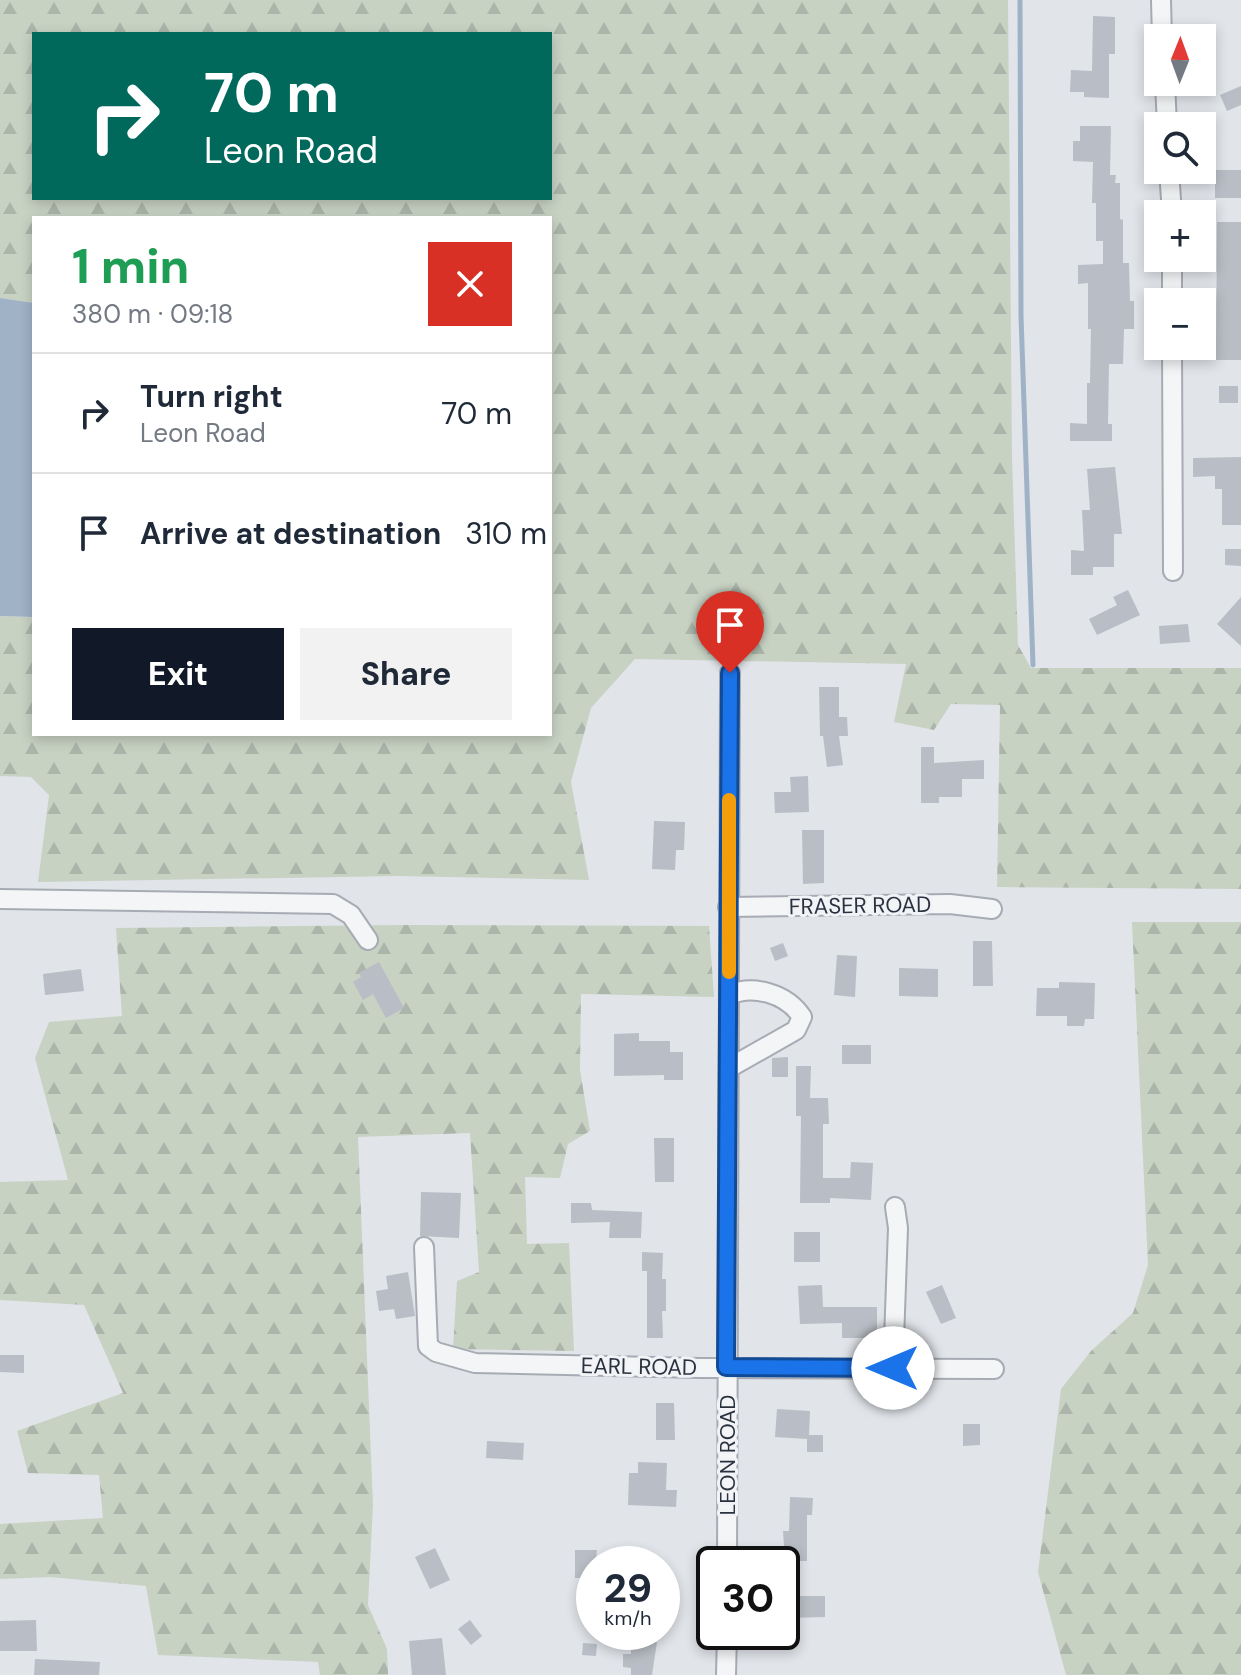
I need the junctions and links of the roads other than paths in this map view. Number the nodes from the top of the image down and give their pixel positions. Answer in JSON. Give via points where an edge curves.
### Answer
{"nodes":[{"id":1,"x":1161,"y":0,"type":"edge"},
{"id":2,"x":1162,"y":24,"type":"edge"},
{"id":3,"x":1172,"y":360,"type":"edge"},
{"id":4,"x":1173,"y":571,"type":"dead end"},
{"id":5,"x":730,"y":673,"type":"dead end"},
{"id":6,"x":0,"y":899,"type":"edge"},
{"id":7,"x":728,"y":907,"type":"junction"},
{"id":8,"x":992,"y":909,"type":"dead end"},
{"id":9,"x":368,"y":940,"type":"dead end"},
{"id":10,"x":729,"y":995,"type":"junction"},
{"id":11,"x":729,"y":1068,"type":"junction"},
{"id":12,"x":895,"y":1207,"type":"dead end"},
{"id":13,"x":424,"y":1247,"type":"dead end"},
{"id":14,"x":726,"y":1367,"type":"junction"},
{"id":15,"x":893,"y":1368,"type":"junction"},
{"id":16,"x":994,"y":1369,"type":"dead end"},
{"id":17,"x":727,"y":1546,"type":"edge"},
{"id":18,"x":727,"y":1650,"type":"edge"},
{"id":19,"x":726,"y":1675,"type":"edge"}],
"edges":[{"from":1,"to":2,"type":"street"},
{"from":3,"to":4,"type":"street"},
{"from":5,"to":7,"type":"street","name":"LEON ROAD"},
{"from":6,"to":9,"type":"street","via":[[333,904],[351,915]]},
{"from":7,"to":8,"type":"street","name":"FRASER ROAD","via":[[950,904]]},
{"from":7,"to":10,"type":"street","name":"LEON ROAD"},
{"from":10,"to":11,"type":"street","name":"LEON ROAD"},
{"from":10,"to":11,"type":"street","via":[[757,989],[802,1017],[796,1030]]},
{"from":11,"to":14,"type":"street","name":"LEON ROAD"},
{"from":12,"to":15,"type":"street"},
{"from":13,"to":14,"type":"street","name":"EARL ROAD","via":[[428,1346],[436,1352],[475,1363]]},
{"from":14,"to":15,"type":"street","name":"EARL ROAD"},
{"from":14,"to":17,"type":"street","name":"LEON ROAD"},
{"from":15,"to":16,"type":"street","name":"EARL ROAD"},
{"from":18,"to":19,"type":"street"}]}
